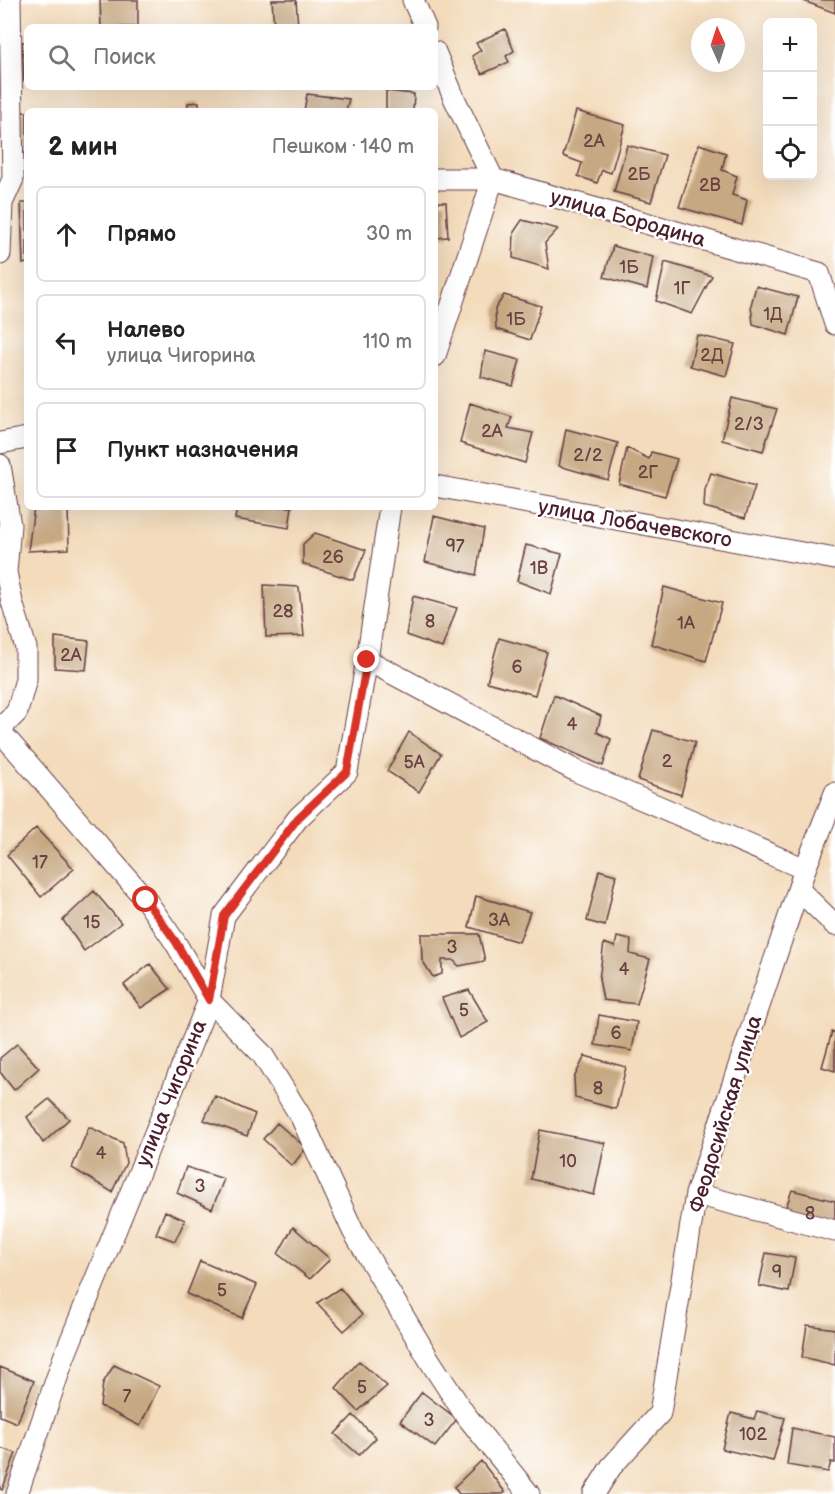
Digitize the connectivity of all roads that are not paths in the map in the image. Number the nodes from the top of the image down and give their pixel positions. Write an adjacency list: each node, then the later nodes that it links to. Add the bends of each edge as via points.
1 (10, 0): 5 (street)
2 (413, 0): 3 (street)
3 (424, 24)
4 (438, 59): 7 (street)
5 (14, 179): 8 (street, via 2,203)
6 (438, 179): 7 (street, улица Бородина)
7 (493, 179): 9 (street, улица Бородина, via 819,273); 10 (street)
8 (0, 254)
9 (835, 324)
10 (438, 347)
11 (24, 439): 12 (street)
12 (0, 443)
13 (0, 465): 18 (street, via 10,525 6,572 26,648 26,679 17,712)
14 (438, 487): 16 (street, улица Лобачевского)
15 (390, 510): 17 (street, улица Чигорина)
16 (835, 559)
17 (367, 660): 20 (street, via 576,771); 23 (street, улица Чигорина, via 347,772 298,818 224,916)
18 (0, 730): 23 (street, via 146,900)
19 (835, 793): 20 (street, Феодосийская улица)
20 (805, 869): 21 (street, Феодосийская улица)
21 (799, 890): 22 (street); 24 (street, Феодосийская улица)
22 (835, 924)
23 (209, 1000): 26 (street, улица Чигорина, via 64,1357); 27 (street, via 262,1054 301,1117 353,1231 430,1361 464,1413)
24 (696, 1194): 25 (street); 28 (street, Феодосийская улица, via 660,1413 611,1467)
25 (835, 1231)
26 (16, 1494)
27 (529, 1494)
28 (594, 1494)

